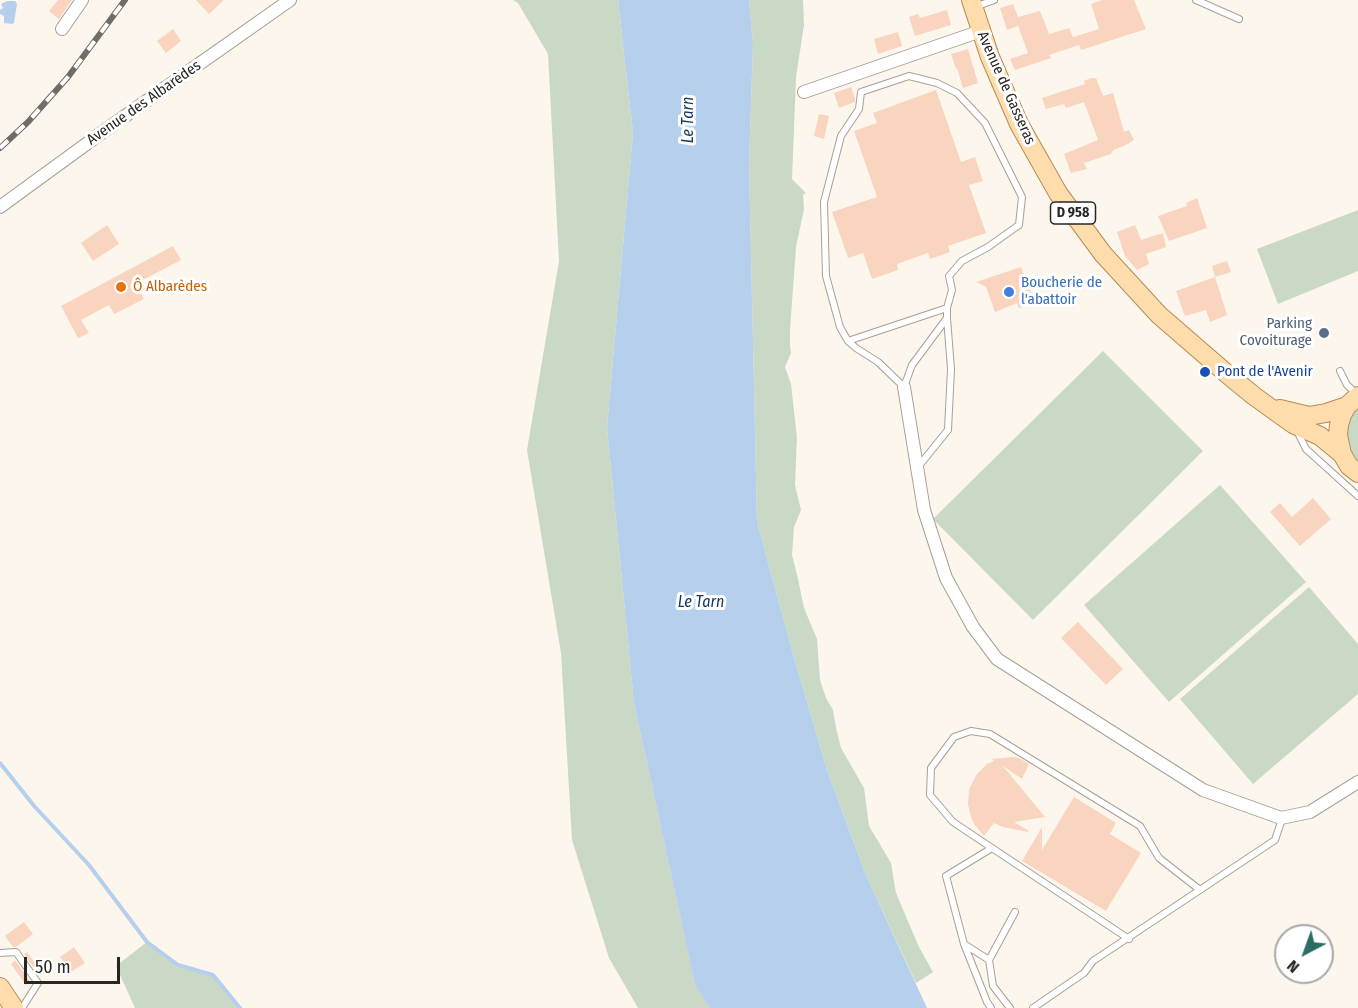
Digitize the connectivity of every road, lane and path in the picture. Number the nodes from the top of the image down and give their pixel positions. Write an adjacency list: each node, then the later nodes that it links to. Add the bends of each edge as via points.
1 (82, 0): 7 (street)
2 (290, 0): 10 (street, Avenue des Albarèdes)
3 (994, 0): 5 (lane)
4 (1196, 0): 6 (lane)
5 (972, 4): 8 (main road, Avenue de Gasseras / D 958)
6 (1239, 19)
7 (62, 30)
8 (981, 31): 9 (street); 17 (main road, Avenue de Gasseras / D 958, via 1019,124 1058,193 1103,254 1159,315)
9 (804, 92)
10 (0, 207)
11 (947, 308): 12 (lane); 13 (lane); 13 (lane, via 952,290 949,276 962,261 1019,225 1022,197 985,123 957,93 938,83 909,76 861,92 859,110 842,136 824,202 826,276 840,327)
12 (947, 318): 15 (lane, via 912,365); 20 (lane, via 951,369 948,430)
13 (848, 341): 15 (lane)
14 (1340, 370): 16 (lane)
15 (904, 387): 20 (street)
16 (1354, 399): 17 (main road, Avenue de Gasseras / D 958, via 1326,413 1309,416); 19 (main road, via 1342,415 1338,435)
17 (1269, 406): 18 (main road, Avenue de Gasseras / D 958)
18 (1293, 424): 19 (main road, Avenue de Gasseras / D 958, via 1320,436); 22 (lane, via 1306,449)
19 (1342, 454): 21 (main road, Avenue de Gasseras)
20 (918, 468): 24 (street, via 924,510 946,578 973,627 997,659 1203,790)
21 (1358, 473)
22 (1358, 496)
23 (1358, 782): 24 (street, via 1310,812)
24 (1282, 819): 26 (lane, via 1275,840)
25 (992, 848): 26 (lane, via 953,822 930,795 931,768 954,737 971,731 990,734 1140,826 1159,858); 28 (lane); 29 (lane, via 946,876)
26 (1200, 890): 28 (lane)
27 (1015, 912): 31 (lane)
28 (1129, 939): 37 (lane, via 1093,961 1084,973)
29 (964, 944): 31 (lane); 35 (lane)
30 (0, 953): 34 (lane, via 16,952 38,983)
31 (989, 960): 36 (lane, via 993,986)
32 (0, 987): 33 (main road)
33 (14, 1008)
34 (22, 1008)
35 (991, 1008)
36 (1010, 1008)
37 (1033, 1008)

